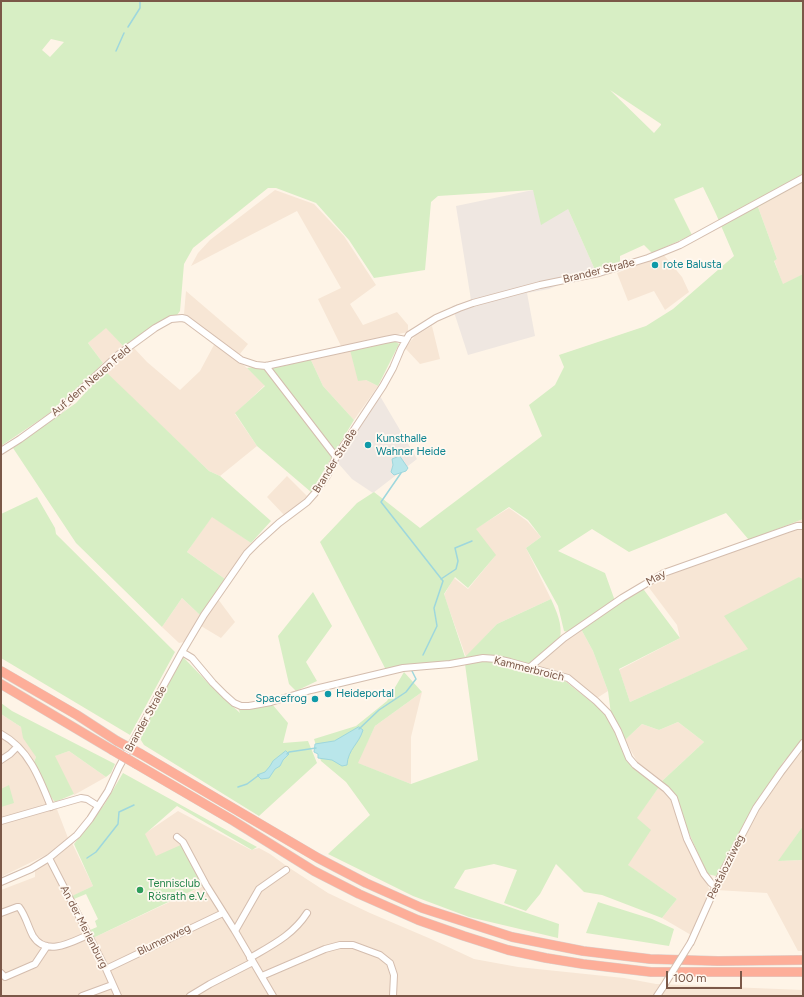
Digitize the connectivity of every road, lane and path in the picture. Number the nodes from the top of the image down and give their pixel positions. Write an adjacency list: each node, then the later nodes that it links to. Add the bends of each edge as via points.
1 (803, 178): 2 (street, Brander Straße, via 659,254 599,273 540,284 465,306 425,325)
2 (406, 340): 3 (street, Auf dem Neuen Feld, via 395,338); 5 (street, Brander Straße, via 383,386)
3 (266, 366): 4 (street, Auf dem Neuen Feld, via 241,360 182,318 171,319 118,355 56,414); 5 (street)
4 (1, 451)
5 (336, 457): 7 (street, Brander Straße, via 316,494 270,530 247,553)
6 (803, 526): 8 (street, May, via 788,528 664,573 564,638)
7 (182, 652): 8 (street, Kammerbroich, via 192,658 225,695 241,706 271,702 407,668 482,658 498,659); 15 (street, Brander Straße)
8 (529, 668): 22 (street, Kammerbroich, via 568,678 608,713 629,758 674,798 687,839 704,874)
9 (1, 671): 30 (highway, bridge, via 318,858 422,908 506,935 583,951 650,959)
10 (1, 684): 32 (highway, bridge, via 314,871 418,920 508,950 583,964 651,972)
11 (1, 734): 13 (street)
12 (803, 743): 22 (street, Pestalozziweg, via 756,808)
13 (18, 747): 14 (street); 16 (street, via 33,766)
14 (1, 760)
15 (98, 806): 16 (street, via 84,798); 19 (street, Brander Straße, via 77,835)
16 (51, 807): 17 (street)
17 (1, 821)
18 (177, 836): 23 (street, via 183,842)
19 (49, 858): 21 (street, Brander Straße); 27 (street, An der Merlenburg)
20 (286, 870): 26 (street, via 259,889)
21 (1, 882)
22 (716, 887): 41 (street, Pestalozziweg, bridge, via 691,942)
23 (223, 912): 26 (street); 31 (street, Blumenweg)
24 (1, 913): 28 (street, via 20,907 35,938)
25 (307, 913): 29 (street, via 294,930)
26 (235, 931): 29 (street)
27 (88, 935): 28 (street, via 60,947); 31 (street, An der Merlenburg)
28 (48, 946): 33 (street, via 38,962 32,966 9,976)
29 (252, 960): 34 (street); 38 (street)
30 (803, 960)
31 (106, 969): 35 (street, An der Merlenburg)
32 (803, 972)
33 (1, 974)
34 (262, 976): 39 (street); 40 (street, via 325,949 353,945 380,955 390,963 394,975)
35 (112, 985): 36 (street); 37 (street, An der Merlenburg)
36 (82, 996)
37 (118, 996)
38 (190, 996)
39 (273, 996)
40 (393, 996)
41 (657, 996)

